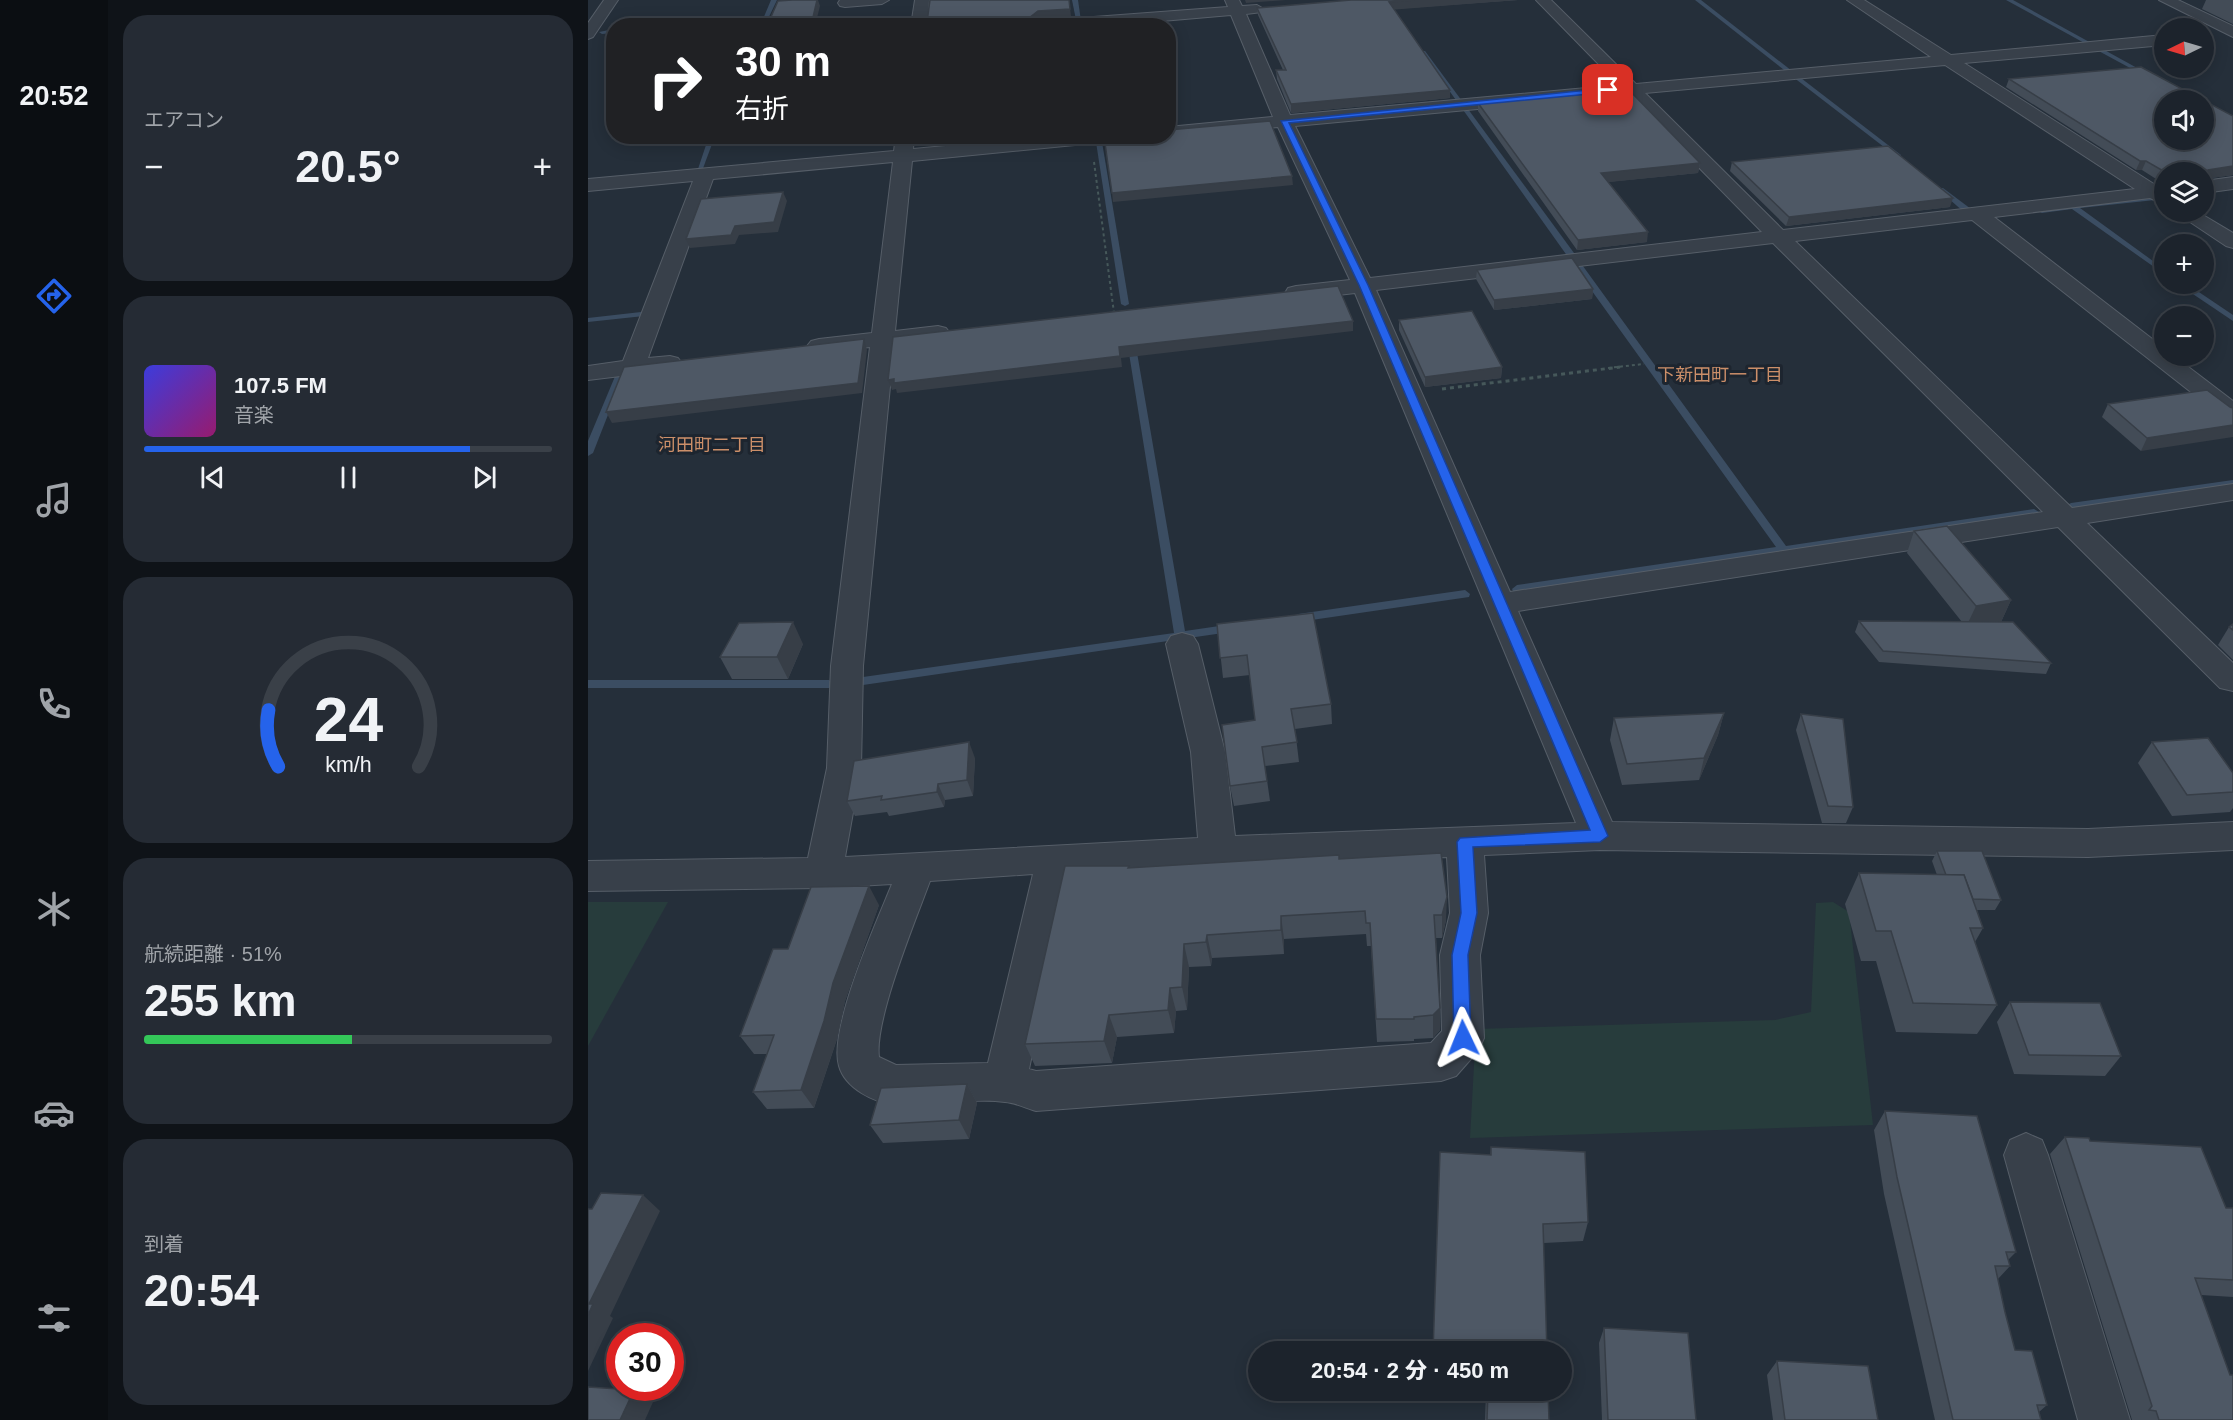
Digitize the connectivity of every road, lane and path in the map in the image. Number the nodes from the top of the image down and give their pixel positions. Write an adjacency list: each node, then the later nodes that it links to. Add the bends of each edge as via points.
1 (611, 0): 14 (street)
2 (882, 0): 8 (street)
3 (922, 0): 11 (street)
4 (1543, 0): 18 (street)
5 (1854, 0): 17 (street)
6 (2171, 2): 7 (street); 13 (street)
7 (2210, 2)
8 (845, 3)
9 (1234, 5): 10 (street); 12 (street); 19 (street)
10 (1269, 8)
11 (920, 18)
12 (1114, 18)
13 (2233, 33): 15 (street)
14 (588, 34)
15 (2214, 35)
16 (2154, 41): 17 (street)
17 (1947, 60): 18 (street); 28 (street)
18 (1631, 88): 19 (street); 32 (street)
19 (1284, 121): 20 (street); 34 (street)
20 (1176, 131)
21 (957, 144): 23 (street)
22 (1092, 144): 36 (path)
23 (903, 146): 24 (street); 38 (street)
24 (705, 174): 26 (street); 42 (street)
25 (2233, 183): 27 (street)
26 (588, 186)
27 (2214, 186)
28 (2154, 190)
29 (2154, 195): 30 (street)
30 (1976, 213): 32 (street); 45 (street)
31 (2201, 222): 33 (street)
32 (1778, 236): 34 (street); 47 (street)
33 (2233, 242)
34 (1363, 285): 35 (street); 44 (street)
35 (1280, 294)
36 (1114, 313)
37 (963, 330): 38 (street)
38 (881, 339): 39 (street); 57 (street, via 847,666 843,768)
39 (798, 348)
40 (692, 361): 42 (street)
41 (1644, 364): 44 (path)
42 (633, 367): 43 (street)
43 (588, 373)
44 (1409, 393): 48 (street)
45 (2233, 413)
46 (2233, 492): 47 (street)
47 (2064, 517): 48 (street); 50 (street)
48 (1499, 604): 51 (street)
49 (1182, 644): 54 (street, via 1208,752)
50 (2231, 680)
51 (1600, 836): 52 (street, via 2088,843); 53 (street)
52 (2233, 836)
53 (1465, 842): 54 (street); 59 (street, via 1469,913 1460,955 1463,1038 1441,1062 1036,1091)
54 (1218, 852): 55 (street)
55 (1055, 858): 56 (street); 59 (street)
56 (918, 866): 57 (street); 59 (street, via 870,996 856,1051 860,1066 881,1082 896,1085)
57 (823, 873): 58 (street)
58 (588, 876)
59 (1005, 1083)
60 (2026, 1155): 61 (street)
61 (2104, 1420)

